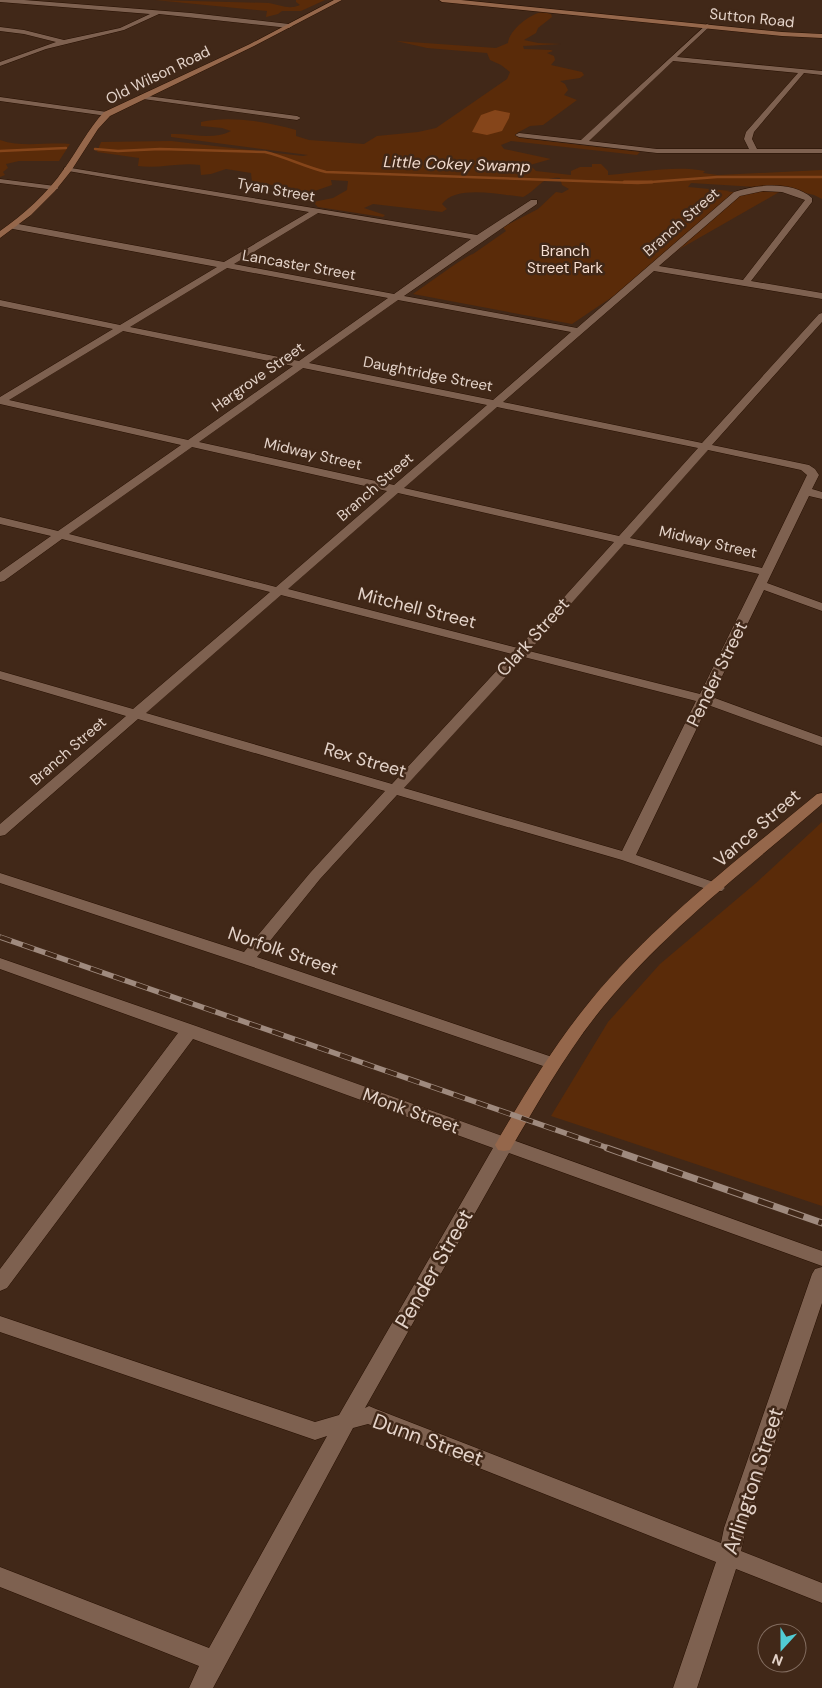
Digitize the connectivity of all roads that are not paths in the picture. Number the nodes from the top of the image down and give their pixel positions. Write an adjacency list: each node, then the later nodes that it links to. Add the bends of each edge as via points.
1 (0, 0): 4 (street)
2 (339, 0): 5 (street, Old Wilson Road)
3 (442, 0): 6 (street, Sutton Road)
4 (158, 13): 5 (street); 9 (street, via 122,29)
5 (289, 26): 14 (street, Old Wilson Road)
6 (707, 26): 8 (street, Sutton Road); 10 (street)
7 (0, 29): 9 (street)
8 (822, 36)
9 (66, 43): 11 (street, via 34,50)
10 (672, 59): 12 (street); 19 (street)
11 (0, 64)
12 (802, 72): 13 (street); 20 (street, via 750,132 748,139)
13 (822, 73)
14 (143, 97): 16 (street, Old Wilson Road); 17 (street)
15 (0, 99): 16 (street)
16 (107, 114): 22 (street, Old Wilson Road)
17 (297, 118)
18 (519, 135): 19 (street)
19 (583, 142): 20 (street, via 657,151)
20 (754, 150): 21 (street)
21 (822, 151)
22 (68, 169): 24 (street, Old Wilson Road); 26 (street, Tyan Street)
23 (0, 181): 24 (street)
24 (55, 188): 27 (street, Old Wilson Road)
25 (534, 202): 29 (street, Hargrove Street)
26 (316, 211): 29 (street, Tyan Street); 30 (street)
27 (13, 226): 28 (street, Old Wilson Road); 30 (street, Lancaster Street)
28 (0, 235)
29 (479, 238): 34 (street, Hargrove Street)
30 (227, 266): 34 (street, Lancaster Street); 37 (street)
31 (653, 268): 32 (street); 32 (street, Branch Street, via 737,194 780,189 804,196 809,200); 38 (street, Branch Street)
32 (745, 283): 33 (street)
33 (822, 296)
34 (397, 297): 38 (street, Lancaster Street); 39 (street, Hargrove Street)
35 (0, 303): 37 (street, Daughtridge Street)
36 (822, 316): 43 (street, Clark Street)
37 (123, 328): 39 (street, Daughtridge Street); 40 (street)
38 (579, 331): 41 (street, Branch Street)
39 (302, 364): 41 (street, Daughtridge Street); 42 (street, Hargrove Street)
40 (0, 401): 42 (street, Midway Street)
41 (496, 404): 43 (street, Daughtridge Street); 44 (street, Branch Street)
42 (191, 443): 44 (street, Midway Street); 48 (street, Hargrove Street)
43 (706, 446): 45 (street, Daughtridge Street, via 805,467 813,475); 49 (street, Clark Street)
44 (396, 490): 49 (street, Midway Street); 53 (street, Branch Street)
45 (806, 491): 46 (street); 50 (street, Pender Street)
46 (822, 496)
47 (0, 520): 48 (street, Mitchell Street)
48 (60, 535): 51 (street, Hargrove Street); 53 (street, Mitchell Street)
49 (621, 540): 50 (street, Midway Street); 55 (street, Clark Street)
50 (766, 572): 52 (street, Pender Street)
51 (0, 578)
52 (761, 585): 54 (street, Midway Street); 57 (street, Pender Street)
53 (278, 591): 55 (street, Mitchell Street); 58 (street, Branch Street)
54 (822, 606)
55 (520, 652): 57 (street, Mitchell Street); 60 (street, Clark Street)
56 (0, 675): 58 (street, Rex Street)
57 (704, 699): 59 (street, Mitchell Street); 63 (street, Pender Street)
58 (135, 714): 60 (street, Rex Street); 62 (street, Branch Street)
59 (822, 742)
60 (395, 788): 63 (street, Rex Street); 66 (street, Clark Street, via 287,908)
61 (822, 797): 65 (street, Vance Street)
62 (0, 832)
63 (627, 857): 65 (street, Rex Street)
64 (0, 878): 66 (street, Norfolk Street)
65 (717, 888): 69 (street, Pender Street, via 647,949 612,986)
66 (247, 959): 69 (street, Norfolk Street)
67 (0, 963): 68 (street, Monk Street)
68 (190, 1030): 70 (street, Monk Street); 73 (street)
69 (552, 1063): 70 (street, Pender Street)
70 (504, 1145): 71 (street, Monk Street); 75 (street, Pender Street)
71 (822, 1259)
72 (822, 1274): 76 (street, Arlington Street)
73 (0, 1283)
74 (0, 1324): 75 (street, Dunn Street, via 315,1431)
75 (346, 1422): 76 (street, Dunn Street, via 368,1416); 79 (street, Pender Street)
76 (728, 1557): 78 (street, Dunn Street); 81 (street, Arlington Street)
77 (0, 1578): 79 (street)
78 (822, 1593)
79 (214, 1661): 80 (street, Pender Street)
80 (201, 1688)
81 (685, 1688)

